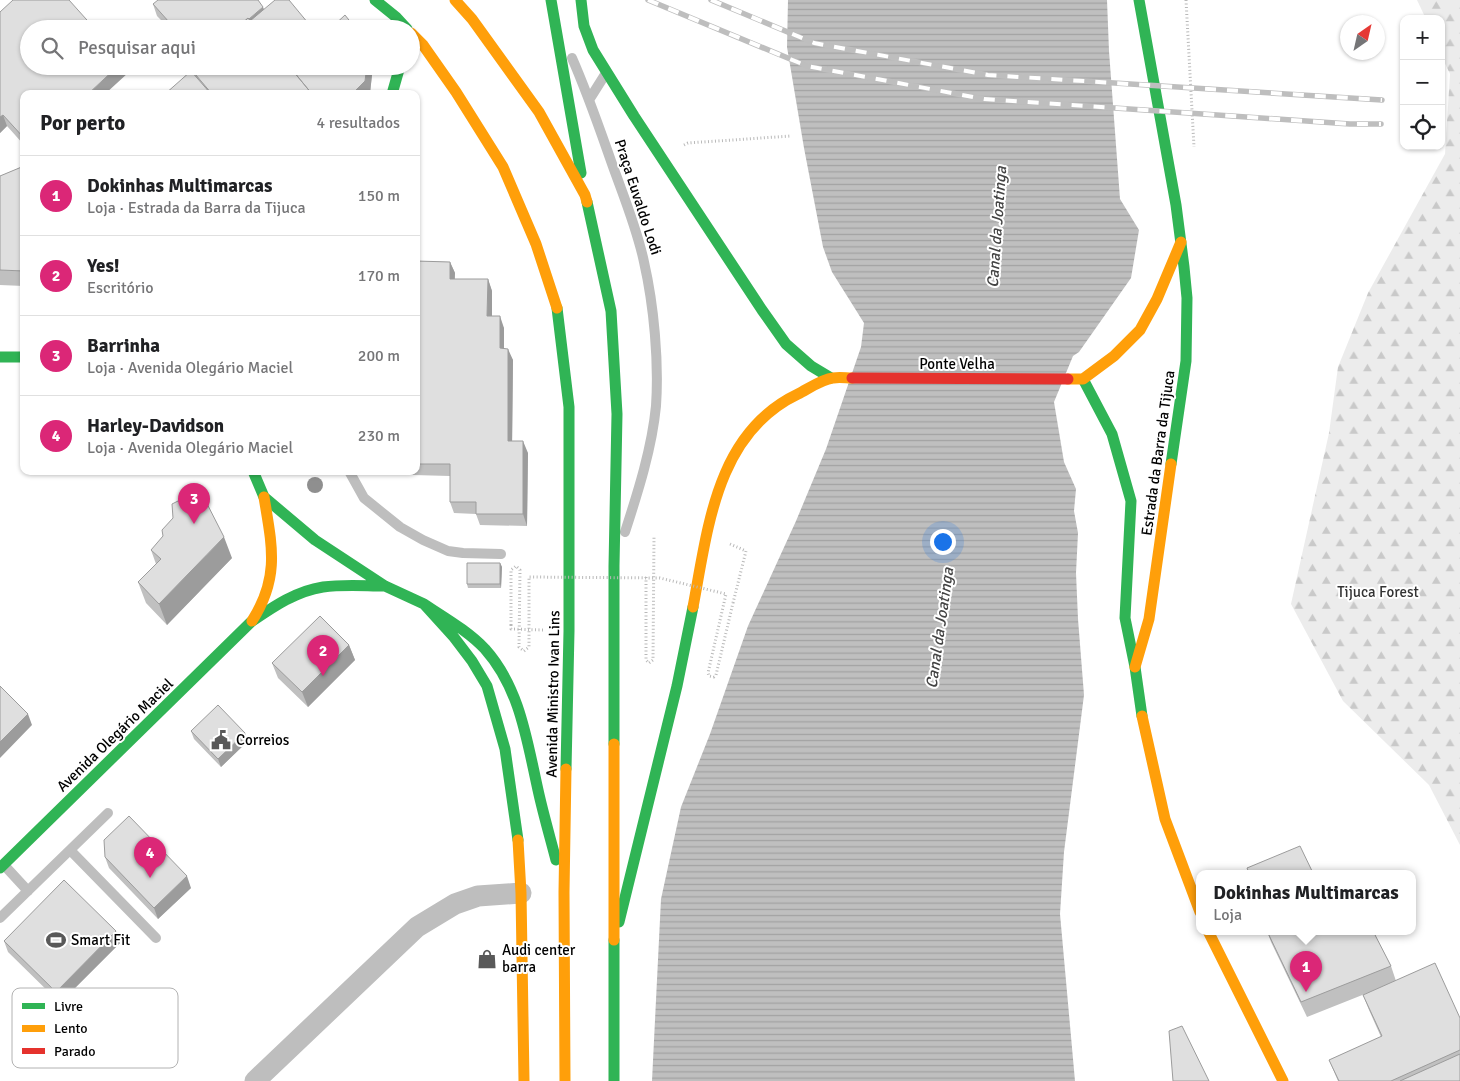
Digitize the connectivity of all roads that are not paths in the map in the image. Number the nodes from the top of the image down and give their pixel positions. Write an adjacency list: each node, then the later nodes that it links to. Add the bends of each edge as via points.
1 (375, 0): 6 (main road)
2 (455, 0): 15 (main road, via 539,112)
3 (551, 0): 9 (main road)
4 (581, 0): 11 (main road, Praça Euvaldo Lodi, via 588,36)
5 (1139, 0): 16 (main road, Estrada da Barra da Tijuca)
6 (396, 17): 7 (main road); 8 (main road)
7 (397, 20)
8 (399, 20)
9 (554, 20): 14 (lane, Praça Euvaldo Lodi); 15 (main road)
10 (420, 42): 34 (main road, Avenida Ministro Ivan Lins, via 503,167 536,244 558,308 569,407)
11 (606, 72): 14 (lane); 19 (main road, Praça Euvaldo Lodi, via 786,344)
12 (398, 75): 13 (main road)
13 (394, 90)
14 (590, 100): 25 (lane, Praça Euvaldo Lodi, via 634,225 644,263 654,327 656,407 635,500)
15 (585, 195): 25 (main road, via 610,311 618,414)
16 (1181, 242): 20 (main road, via 1140,330 1114,356); 29 (main road, Estrada da Barra da Tijuca, via 1186,280 1186,361 1149,619)
17 (20, 356): 18 (main road)
18 (0, 357)
19 (831, 378): 20 (main road, Ponte Velha); 40 (main road, via 793,396 754,426 729,462 717,493 677,686)
20 (1078, 379): 29 (main road, Estrada da Barra da Tijuca, via 1112,434 1131,501 1125,618)
21 (255, 475): 23 (main road)
22 (351, 475): 24 (lane, via 364,498 400,527 423,540 455,552)
23 (264, 497): 26 (main road, via 315,540); 28 (main road, Avenida Olegário Maciel, via 271,570 263,603)
24 (501, 554)
25 (614, 566): 40 (main road)
26 (385, 586): 27 (main road); 28 (main road, Avenida Olegário Maciel, via 329,587 306,591)
27 (424, 604): 34 (main road, via 472,637 492,657 517,702); 35 (main road, via 453,636 487,686 505,749 518,834)
28 (251, 622): 32 (main road, Avenida Olegário Maciel)
29 (1135, 667): 36 (main road, Estrada da Barra da Tijuca, via 1143,724 1165,819)
30 (108, 813): 31 (lane)
31 (70, 850): 33 (lane); 39 (lane)
32 (2, 867): 33 (lane)
33 (28, 891): 37 (lane)
34 (564, 892): 43 (main road, Avenida Ministro Ivan Lins)
35 (521, 893): 41 (street, via 478,896 455,904 417,927); 42 (main road)
36 (1196, 901)
37 (0, 918)
38 (1210, 935): 45 (main road)
39 (156, 938)
40 (613, 949): 44 (main road)
41 (255, 1081)
42 (524, 1081)
43 (565, 1081)
44 (614, 1081)
45 (1283, 1081)

